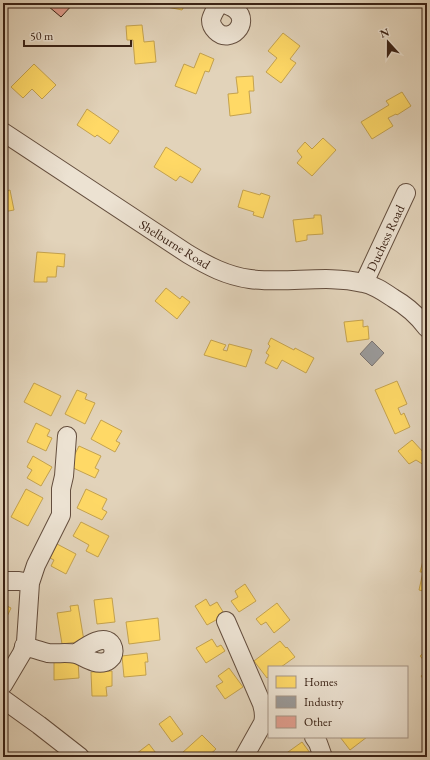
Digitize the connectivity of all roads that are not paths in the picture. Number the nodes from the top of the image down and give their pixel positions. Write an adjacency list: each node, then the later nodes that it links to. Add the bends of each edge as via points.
1 (3, 132): 3 (street, Shelburne Road, via 208,266 250,279 329,279)
2 (406, 193): 3 (street, Duchess Road)
3 (364, 283): 4 (street, Shelburne Road, via 382,290 414,312)
4 (427, 328)
5 (67, 436): 7 (street, via 64,476 60,489 61,515 36,565)
6 (3, 581): 7 (street)
7 (30, 583): 9 (street)
8 (226, 621): 13 (street)
9 (24, 646): 10 (street, via 48,653); 11 (street)
10 (75, 654)
11 (3, 685)
12 (3, 699): 15 (street)
13 (267, 718): 16 (street)
14 (315, 738): 17 (street)
15 (80, 757)
16 (244, 757)
17 (323, 757)

